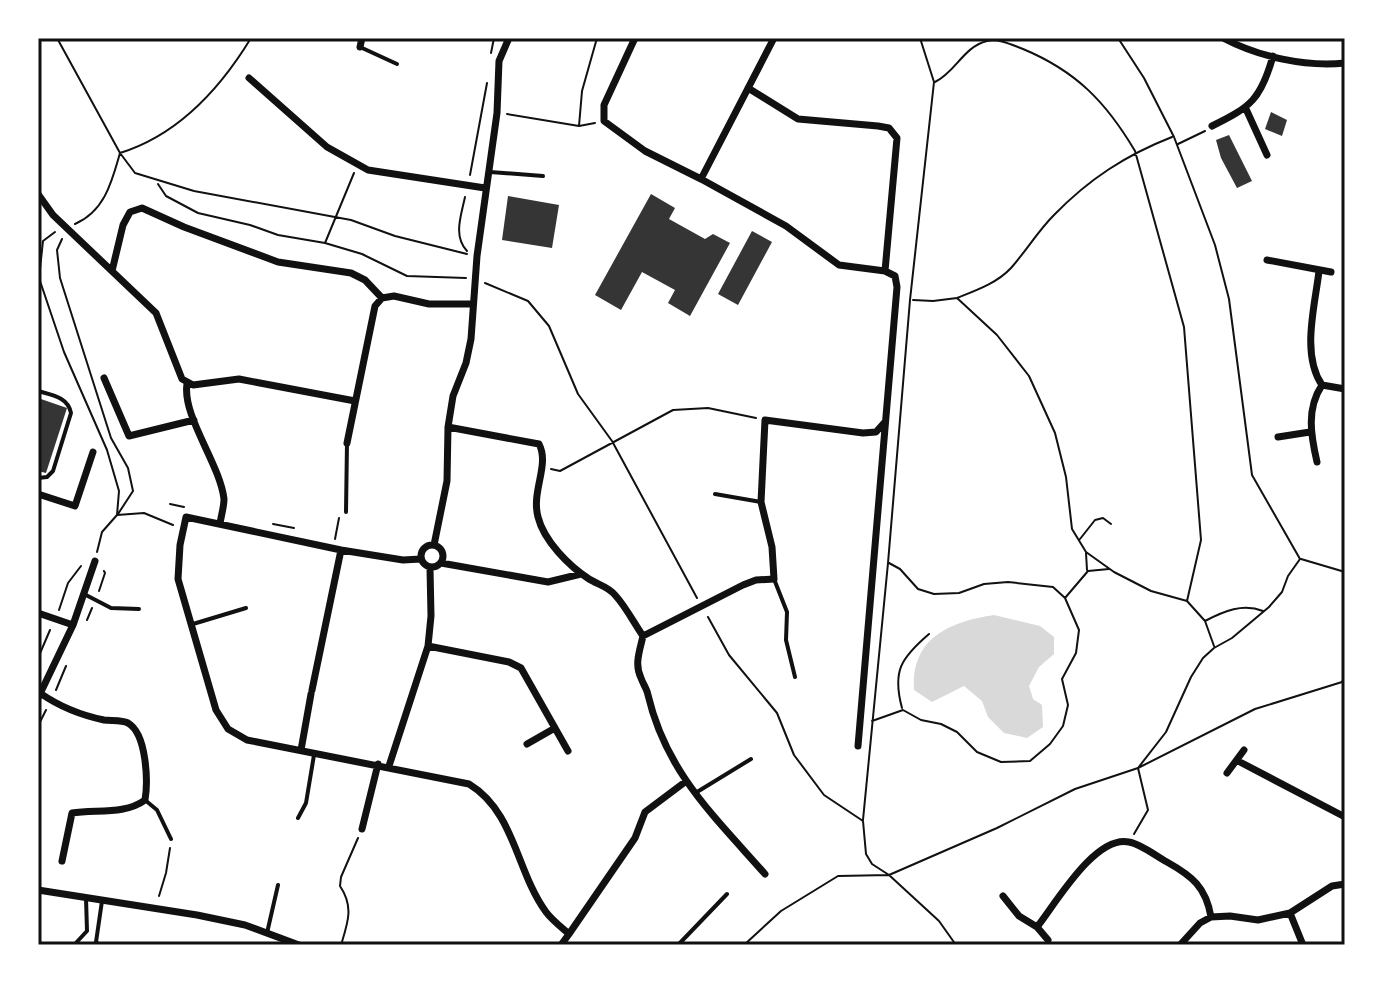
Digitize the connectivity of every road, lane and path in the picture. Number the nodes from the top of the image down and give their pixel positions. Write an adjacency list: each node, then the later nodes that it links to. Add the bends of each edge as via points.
1 (57, 38): 30 (path)
2 (251, 38): 30 (path, via 232,70 165,135)
3 (362, 38): 13 (street)
4 (494, 38): 15 (path)
5 (509, 38): 23 (street, via 499,61)
6 (597, 38): 25 (path, via 582,91)
7 (635, 38): 24 (street, via 604,105)
8 (774, 38): 21 (street)
9 (920, 38): 20 (path)
10 (1118, 38): 27 (path)
11 (1223, 38): 14 (street)
12 (1002, 40): 20 (path, via 976,45 949,75); 29 (path, via 1072,75 1120,125)
13 (360, 47): 17 (lane)
14 (1273, 56): 16 (street); 22 (street, via 1267,79)
15 (489, 63)
16 (1345, 63)
17 (397, 64)
18 (488, 77): 37 (path)
19 (249, 78): 32 (street, via 327,147)
20 (934, 82): 55 (path)
21 (748, 88): 35 (street); 49 (street, via 798,119 889,128 897,138)
22 (1246, 109): 26 (street); 31 (street)
23 (497, 113): 25 (path); 33 (street)
24 (604, 121): 25 (path); 35 (street, via 645,151)
25 (579, 126)
26 (1212, 126): 28 (path)
27 (1174, 137): 28 (path); 29 (path)
28 (1177, 144): 87 (path, via 1229,299 1252,475)
29 (1135, 151): 54 (path, via 1054,215 1010,269); 99 (path, via 1184,327 1201,540)
30 (120, 153): 36 (path, via 135,173); 41 (path, via 103,202)
31 (1267, 155)
32 (358, 164): 37 (street); 40 (path)
33 (488, 172): 34 (lane); 38 (street)
34 (543, 176)
35 (701, 179): 49 (street, via 786,226 839,265)
36 (156, 182): 40 (path); 42 (path, via 166,196 198,213)
37 (468, 186): 38 (street); 43 (path, via 458,237)
38 (485, 188): 44 (street)
39 (38, 194): 41 (street)
40 (336, 217): 42 (path); 43 (path)
41 (67, 227): 47 (street); 78 (path, via 57,250 60,278 106,425 128,468 133,491); 78 (path, via 43,241 39,278 114,472)
42 (325, 243): 52 (path, via 407,276)
43 (467, 254): 44 (path); 46 (path)
44 (477, 256): 52 (street)
45 (1267, 260): 50 (street)
46 (467, 263)
47 (112, 271): 53 (street, via 123,225 130,212 142,208 278,262 351,273); 58 (street, via 156,313)
48 (467, 271): 52 (path)
49 (885, 271): 65 (street, via 895,276 897,287)
50 (1319, 271): 51 (street); 59 (street, via 1311,352 1313,372)
51 (1331, 272)
52 (476, 279): 56 (street); 69 (path, via 528,301 549,326 578,394)
53 (382, 298): 56 (street); 62 (street, via 375,306)
54 (957, 298): 55 (path); 82 (path, via 997,335 1029,376 1055,433 1072,529)
55 (910, 300): 90 (path)
56 (473, 304): 66 (street, via 468,351)
57 (104, 378): 63 (street, via 129,436)
58 (187, 384): 62 (street, via 239,379); 63 (street)
59 (1322, 385): 60 (street); 67 (street, via 1315,396)
60 (1345, 389)
61 (38, 391): 73 (lane, via 64,400 71,413 53,471)
62 (355, 401): 70 (street)
63 (194, 420): 79 (street, via 222,493)
64 (765, 420): 65 (street, via 863,433 876,432); 69 (path, via 708,408 673,410); 76 (street)
65 (884, 423): 121 (street)
66 (448, 427): 83 (street, via 447,481); 95 (street, via 539,444 543,462 535,497 538,518)
67 (1310, 432): 68 (street); 72 (street)
68 (1278, 437)
69 (612, 441): 100 (path)
70 (347, 443): 77 (lane)
71 (93, 452): 74 (street, via 75,506)
72 (1317, 462)
73 (38, 478)
74 (38, 494)
75 (715, 494): 76 (lane)
76 (761, 502): 96 (street)
77 (346, 512): 84 (path, via 339,517)
78 (117, 515): 81 (path, via 144,513); 88 (path, via 102,532)
79 (220, 524): 81 (street, via 186,517); 84 (street)
80 (1111, 524): 82 (path, via 1095,520)
81 (183, 529): 108 (street, via 178,579)
82 (1079, 540): 85 (path)
83 (434, 545): 86 (street, via 423,549); 89 (street, via 442,551)
84 (338, 549): 86 (street); 122 (street)
85 (1086, 552): 92 (path); 93 (path)
86 (421, 559): 91 (street)
87 (1300, 559): 94 (path); 103 (path)
88 (95, 561): 97 (street); 105 (path, via 79,567 68,583)
89 (441, 563): 91 (street); 95 (street, via 548,582)
90 (888, 563): 98 (path, via 918,589 934,594 1008,582 1053,587); 118 (path)
91 (430, 568): 111 (street)
92 (1110, 569): 93 (path); 99 (path, via 1151,591)
93 (1088, 571): 98 (path)
94 (1345, 572)
95 (581, 574): 110 (street, via 614,592)
96 (774, 579): 100 (street, via 756,580); 115 (lane, via 787,612 786,640)
97 (84, 594): 102 (lane, via 111,608); 107 (street)
98 (1065, 598): 117 (path, via 1079,630 1076,653 1062,679 1068,705 1063,726 1030,761 1001,762 977,752 957,732)
99 (1187, 601): 106 (path)
100 (702, 606): 110 (street); 137 (path, via 729,655 777,713 794,755 824,795)
101 (246, 608): 108 (lane)
102 (139, 609)
103 (1264, 611): 106 (path, via 1243,607); 112 (path)
104 (38, 613): 105 (street)
105 (56, 618): 107 (street); 113 (path)
106 (1205, 621): 112 (path)
107 (73, 625): 116 (street)
108 (191, 625): 122 (street, via 216,710 228,729 247,740)
109 (929, 634): 117 (path, via 901,665 896,685)
110 (643, 636): 132 (street, via 639,675 652,717)
111 (428, 646): 119 (street, via 521,668); 129 (street)
112 (1214, 648): 130 (path, via 1191,677 1166,732)
113 (38, 658)
114 (1345, 676): 130 (path, via 1342,682 1255,709)
115 (795, 677)
116 (39, 696): 134 (street, via 104,720 127,722 136,730 145,758)
117 (903, 710): 118 (path)
118 (872, 721): 137 (path)
119 (555, 728): 120 (street); 124 (street)
120 (527, 744)
121 (858, 746)
122 (301, 750): 125 (street)
123 (1244, 750): 127 (street)
124 (568, 751)
125 (314, 752): 128 (street); 136 (lane, via 306,803)
126 (751, 759): 133 (lane)
127 (1238, 761): 131 (street); 135 (street)
128 (378, 764): 129 (street); 138 (street)
129 (389, 766): 156 (street, via 479,790 509,830 546,912)
130 (1138, 768): 140 (path, via 1148,810); 143 (path, via 1075,789)
131 (1227, 773)
132 (685, 782): 133 (street); 156 (street, via 645,812 635,838)
133 (694, 793): 142 (street)
134 (145, 800): 139 (lane, via 157,810); 141 (street, via 136,807 72,813)
135 (1345, 816)
136 (298, 818)
137 (863, 821): 143 (path, via 866,854)
138 (362, 829): 161 (path, via 341,877 350,912)
139 (171, 839): 151 (path)
140 (1129, 842): 153 (street, via 1201,885); 154 (street, via 1112,842 1097,850)
141 (62, 861)
142 (765, 874)
143 (889, 875): 164 (path, via 838,876 781,911); 165 (path, via 939,921)
144 (1345, 884): 152 (street, via 1332,886)
145 (278, 885): 155 (lane)
146 (38, 890): 149 (street)
147 (727, 894): 163 (lane)
148 (1003, 896): 154 (street)
149 (86, 898): 150 (street); 158 (lane, via 87,931)
150 (102, 901): 151 (street); 159 (lane, via 95,934)
151 (159, 909): 155 (street)
152 (1290, 913): 153 (street, via 1258,920); 167 (street)
153 (1211, 917): 166 (street)
154 (1037, 927): 157 (street)
155 (267, 933): 160 (street)
156 (569, 934): 162 (street)
157 (1047, 943)
158 (74, 945)
159 (100, 945)
160 (299, 945)
161 (341, 945)
162 (561, 945)
163 (678, 945)
164 (744, 945)
165 (956, 945)
166 (1180, 945)
167 (1303, 945)

